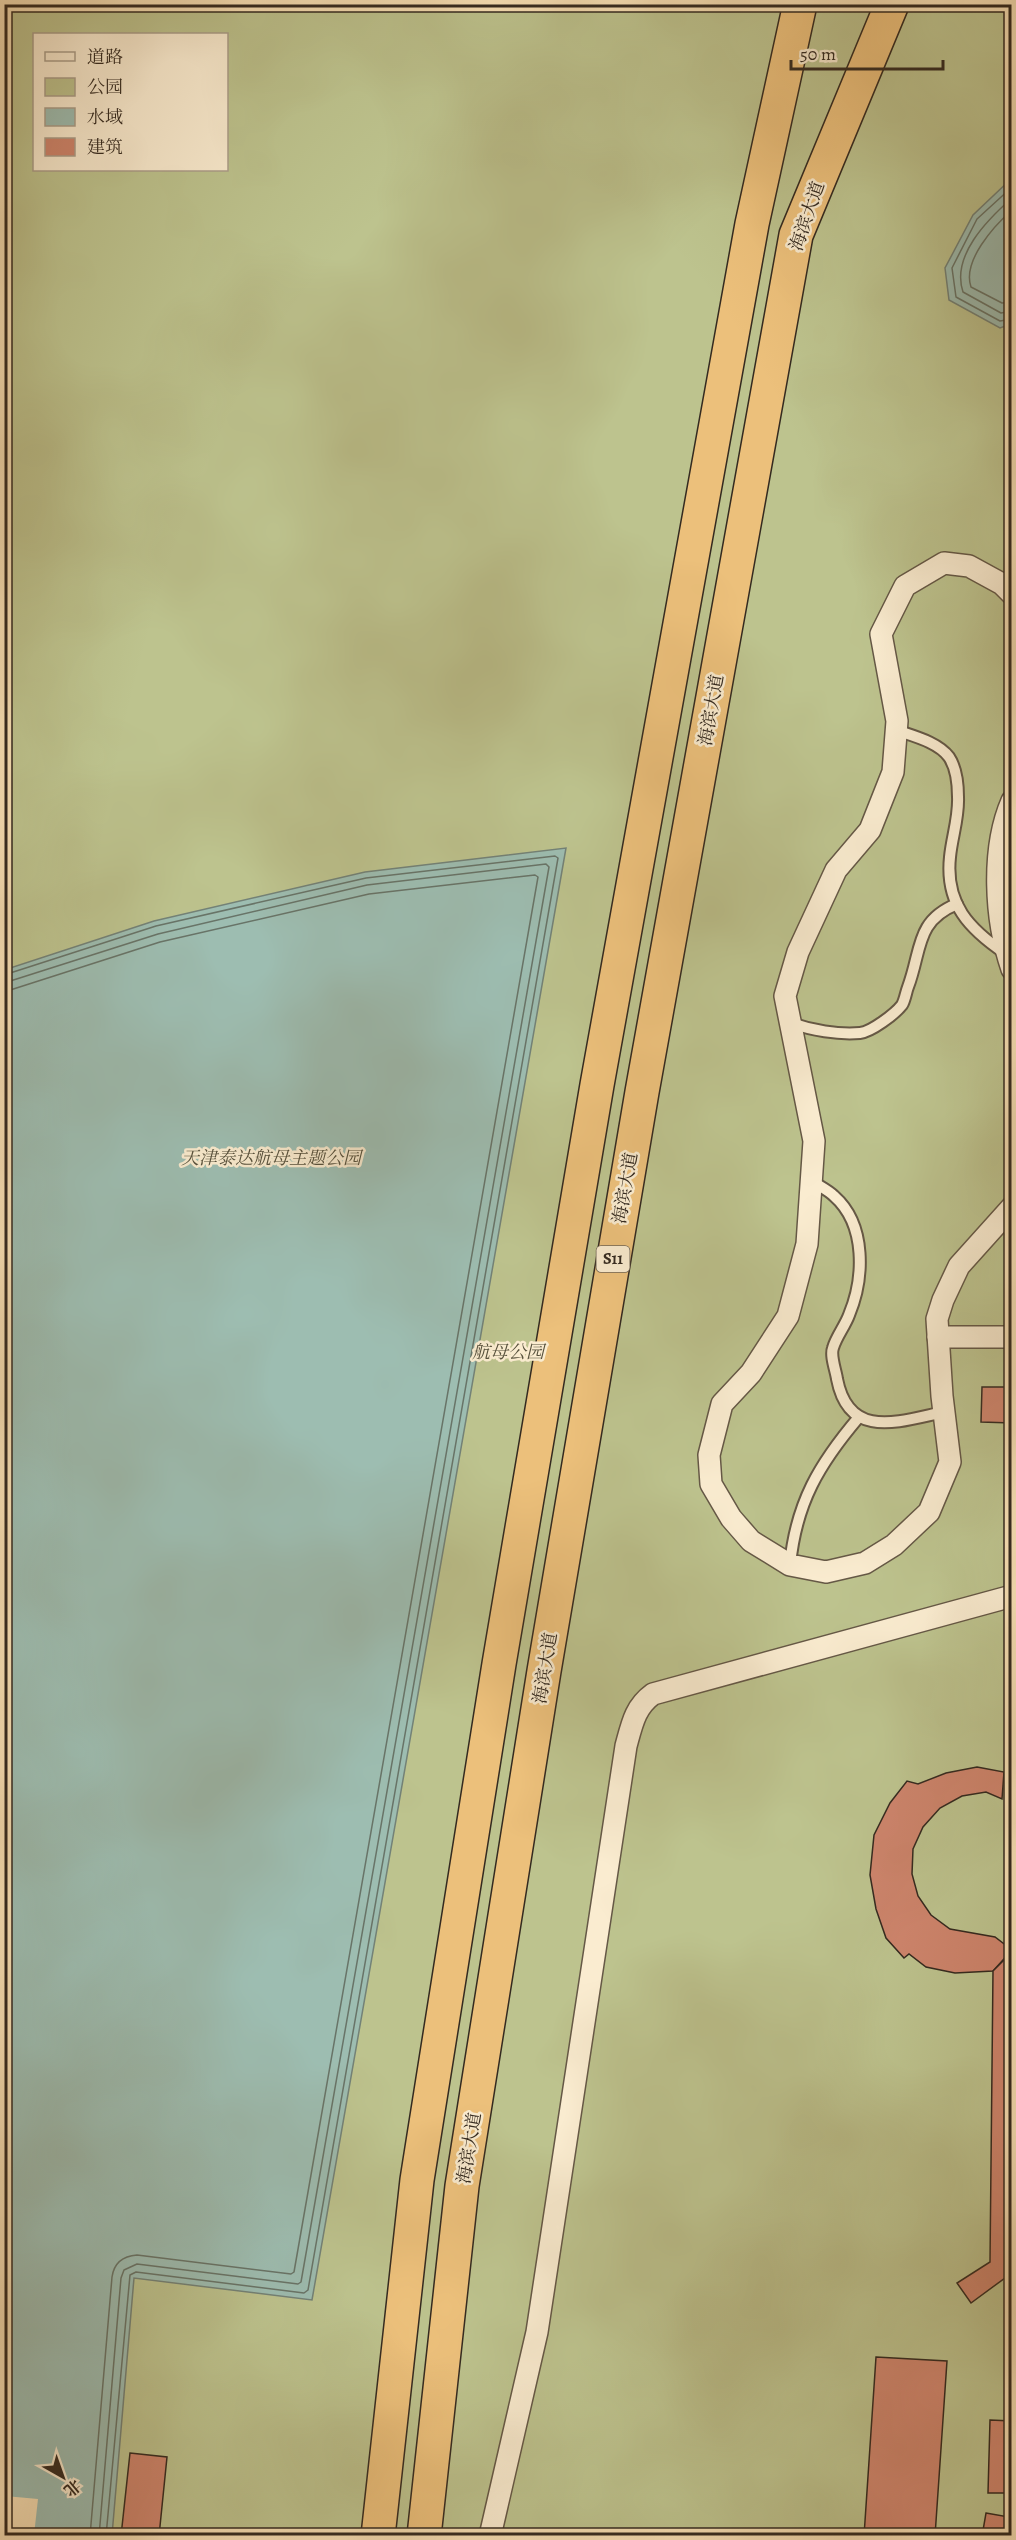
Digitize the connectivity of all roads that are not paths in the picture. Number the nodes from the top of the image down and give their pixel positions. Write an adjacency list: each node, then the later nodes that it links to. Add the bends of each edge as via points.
1 (800, 4): 17 (highway, S11, via 752,224 595,1096 499,1664 417,2180)
2 (892, 4): 18 (highway, 海滨大道 / S11, via 796,234 642,1092 544,1671 462,2186)
3 (1011, 594): 4 (street, via 1002,584 969,566 945,563 905,586 881,634)
4 (896, 730): 6 (lane, via 936,745 949,757 958,781 959,816 948,879); 8 (street, via 893,772 870,830 836,870 798,952 785,996)
5 (1011, 801): 7 (street, via 1005,816 997,885)
6 (957, 904): 7 (lane, via 982,938); 8 (lane, via 938,911 926,928 902,1004 884,1019 862,1033 822,1031)
7 (1009, 961)
8 (790, 1023): 9 (street, via 814,1141)
9 (812, 1181): 14 (lane, via 835,1196 857,1231 859,1288 832,1350 840,1393 852,1413); 15 (street, via 807,1244 788,1316 751,1373 723,1404 709,1455 711,1484 730,1518 751,1541)
10 (1011, 1207): 11 (street, via 959,1266 942,1300)
11 (938, 1337): 12 (street); 13 (street)
12 (1011, 1337)
13 (944, 1412): 14 (lane, via 890,1423 868,1422); 15 (street, via 950,1462 929,1512 894,1545 865,1563 826,1572)
14 (859, 1417): 15 (lane, via 809,1486 792,1543)
15 (790, 1565)
16 (1011, 1596): 19 (street, via 653,1694 634,1715 626,1746 537,2332)
17 (378, 2535)
18 (424, 2535)
19 (490, 2535)

